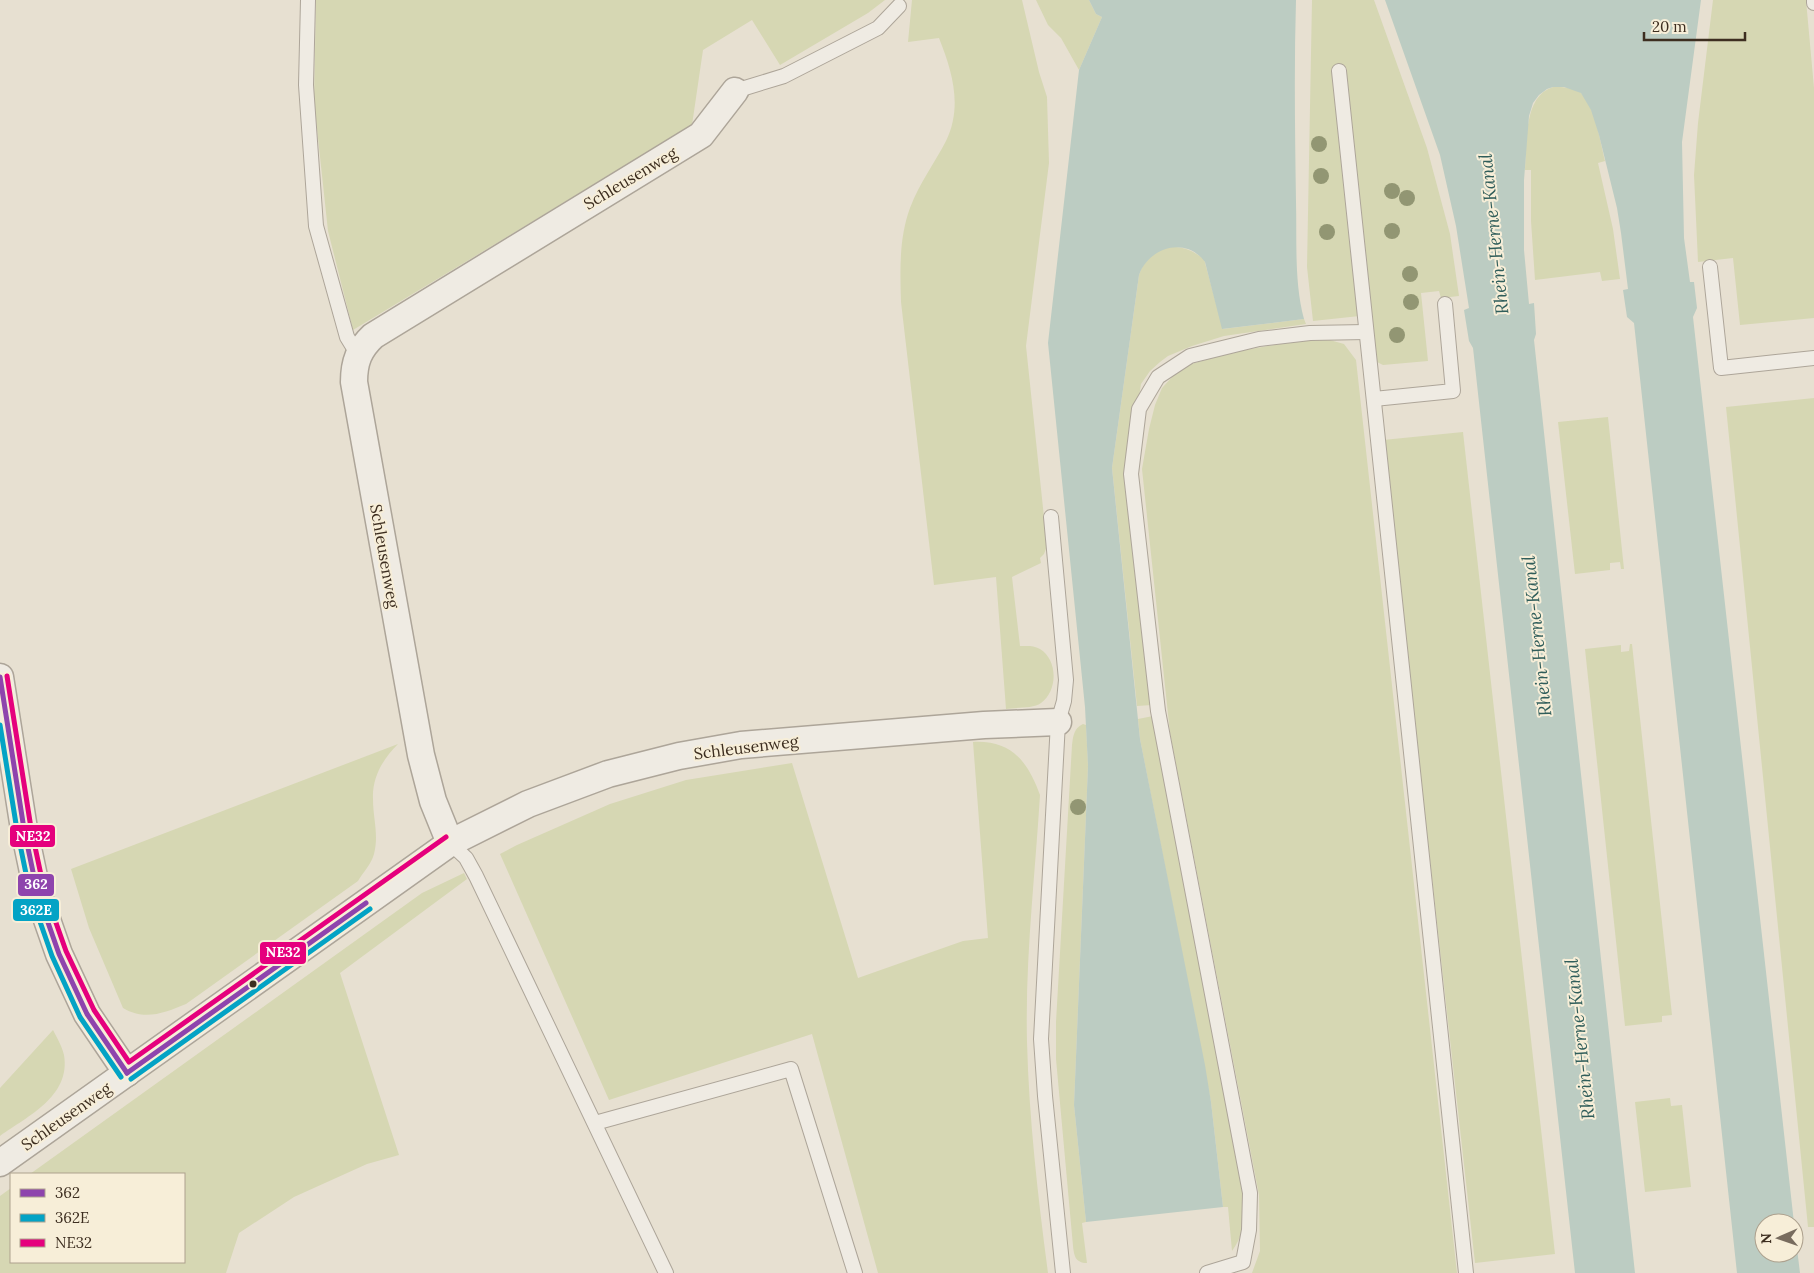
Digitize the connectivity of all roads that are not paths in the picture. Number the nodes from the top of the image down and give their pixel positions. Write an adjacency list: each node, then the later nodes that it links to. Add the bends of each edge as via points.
1 (308, 0): 8 (lane, via 306,85 316,226 346,337)
2 (899, 6): 4 (lane, Schleusenweg, via 878,28 784,76)
3 (1338, 71): 7 (lane)
4 (735, 90): 8 (street, Schleusenweg, via 701,135 373,336)
5 (1710, 267): 9 (lane, via 1721,368)
6 (1445, 304): 10 (lane, via 1453,391)
7 (1366, 332): 10 (lane); 21 (lane, via 1310,333 1259,339 1190,356 1158,377 1139,409 1130,474 1158,711 1250,1193 1249,1230 1243,1262)
8 (358, 355): 14 (street, Schleusenweg, via 354,382 421,755 433,801)
9 (1814, 358)
10 (1374, 399): 22 (lane)
11 (1051, 517): 13 (lane, via 1066,680)
12 (0, 677): 15 (street, via 37,891 59,954 87,1014)
13 (1058, 722): 14 (street, Schleusenweg, via 751,744 679,756 608,774 528,804); 20 (lane, via 1041,1039)
14 (450, 842): 15 (street, Schleusenweg); 16 (lane, via 466,858 476,876)
15 (126, 1073): 17 (street, Schleusenweg)
16 (595, 1123): 18 (lane); 19 (lane, via 791,1069)
17 (0, 1163)
18 (666, 1273)
19 (854, 1273)
20 (1063, 1273)
21 (1207, 1273)
22 (1466, 1273)

